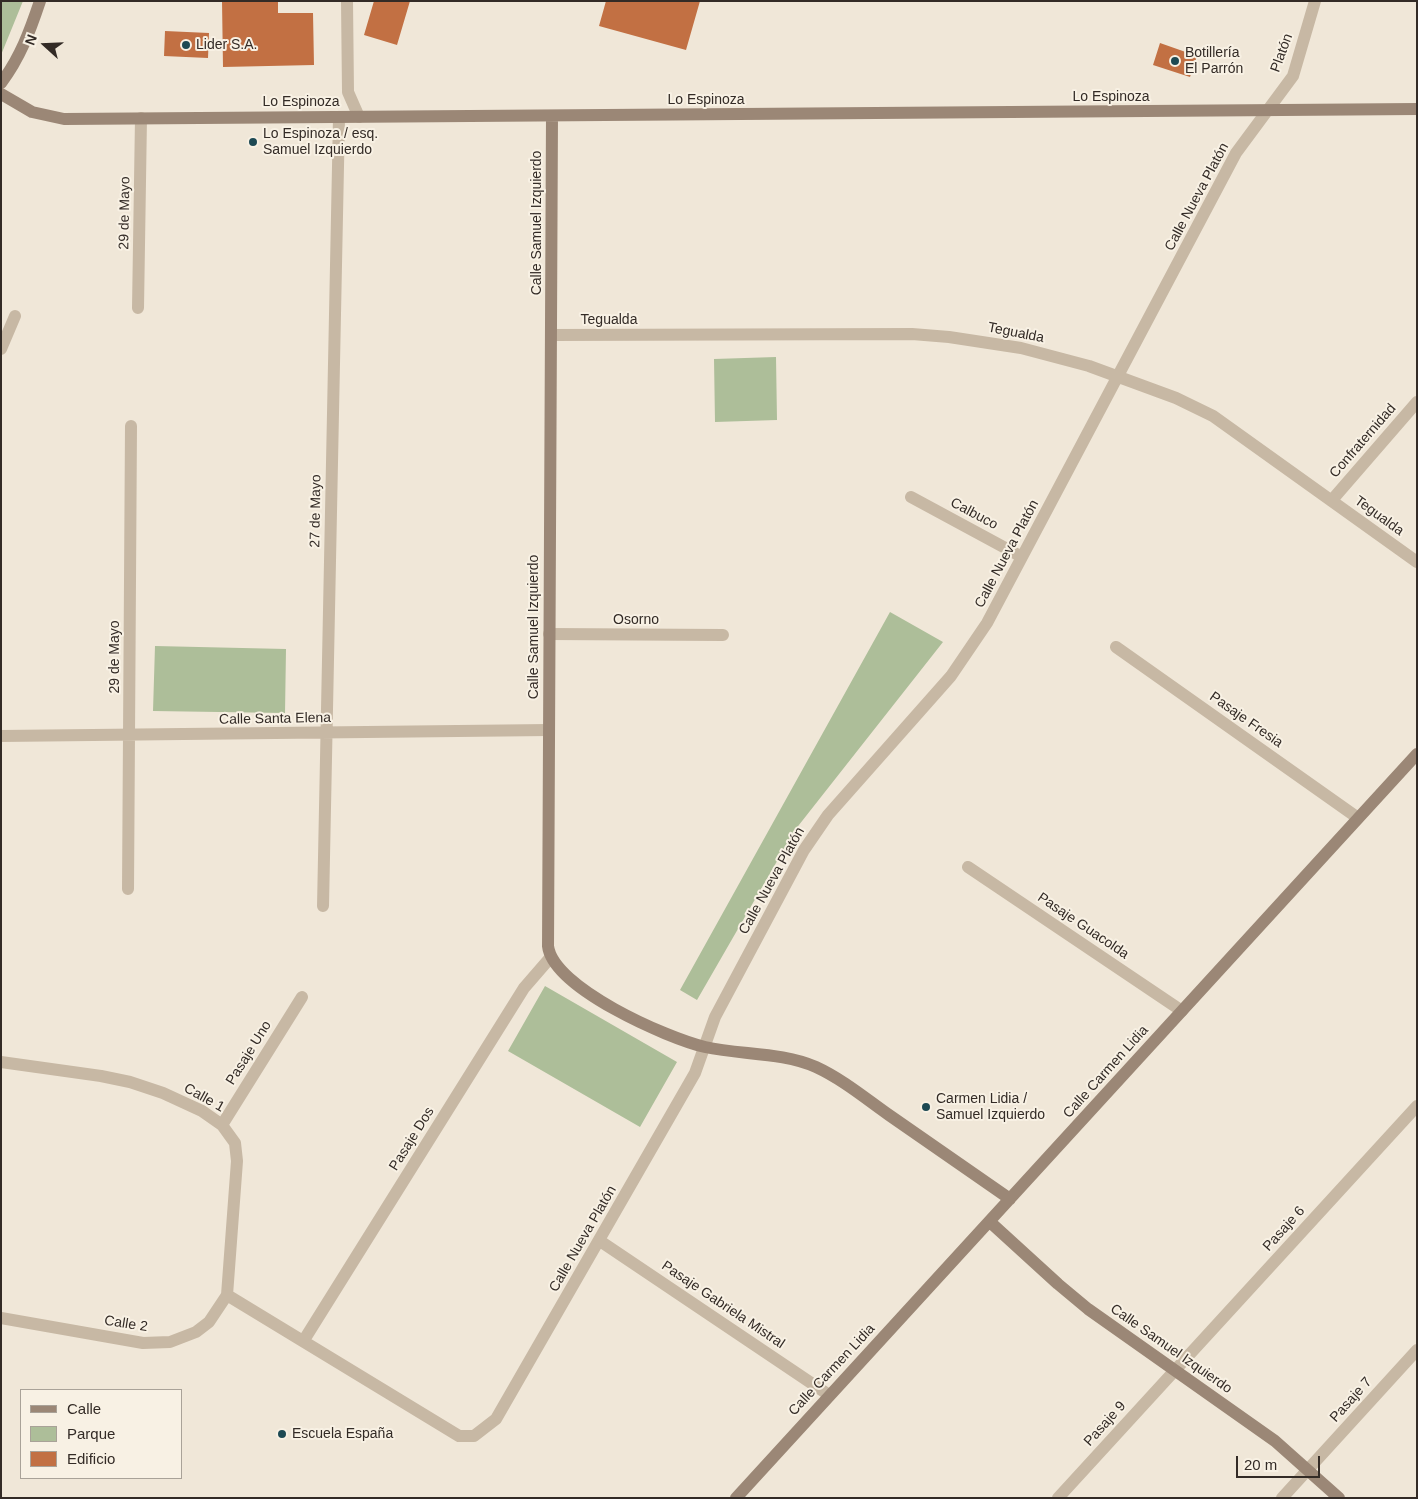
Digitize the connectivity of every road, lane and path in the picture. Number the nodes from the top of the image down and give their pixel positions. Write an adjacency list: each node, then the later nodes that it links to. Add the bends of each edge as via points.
1 (40, 1): 4 (street, via 26,40)
2 (347, 1): 10 (street, via 348,92)
3 (1315, 1): 7 (street, Platón, via 1293,76)
4 (1, 83)
5 (1, 94): 11 (street, Lo Espinoza, via 19,106 47,117)
6 (1417, 109): 7 (street, Lo Espinoza)
7 (1268, 111): 8 (street, Lo Espinoza); 16 (street, Calle Nueva Platón, via 1236,153)
8 (552, 116): 10 (street, Lo Espinoza); 14 (street, Calle Samuel Izquierdo)
9 (339, 117): 10 (street, Lo Espinoza); 11 (street, Lo Espinoza); 27 (street, 27 de Mayo)
10 (359, 117)
11 (141, 118): 12 (street, 29 de Mayo)
12 (138, 308)
13 (15, 316): 15 (street)
14 (551, 334): 16 (street, Tegualda, via 912,334 986,342 1056,356); 23 (street, Calle Samuel Izquierdo)
15 (1, 349)
16 (1118, 377): 20 (street, Tegualda, via 1176,398 1213,416); 21 (street, Calle Nueva Platón)
17 (1417, 402): 20 (street, Confraternidad)
18 (131, 426): 28 (street, 29 de Mayo)
19 (912, 497): 21 (street, Calbuco)
20 (1332, 500): 22 (street, Tegualda)
21 (1022, 557): 38 (street, Calle Nueva Platón, via 965,658 828,815 804,850 715,1017)
22 (1417, 562)
23 (549, 634): 24 (street, Osorno); 26 (street, Calle Samuel Izquierdo)
24 (723, 636)
25 (1116, 647): 31 (street, Pasaje Fresia)
26 (549, 730): 27 (street, Calle Santa Elena); 35 (street, Calle Samuel Izquierdo)
27 (327, 733): 28 (street, Calle Santa Elena); 34 (street, 27 de Mayo)
28 (129, 735): 29 (street, Calle Santa Elena); 33 (street, 29 de Mayo)
29 (1, 736)
30 (1417, 754): 31 (street, Calle Carmen Lidia)
31 (1358, 818): 37 (street, Calle Carmen Lidia)
32 (968, 867): 37 (street, Pasaje Guacolda)
33 (128, 889)
34 (323, 906)
35 (550, 958): 38 (street, via 582,990 600,1001 678,1040); 47 (street, Pasaje Dos, via 524,988)
36 (302, 997): 41 (street, Pasaje Uno)
37 (1182, 1010): 42 (street, Calle Carmen Lidia)
38 (704, 1047): 42 (street, via 788,1058 828,1073); 44 (street, Calle Nueva Platón, via 694,1073)
39 (1, 1062): 41 (street, Calle 1, via 130,1082 179,1100)
40 (1417, 1106): 49 (street, Pasaje 6)
41 (222, 1125): 45 (street, Calle 1, via 233,1138 237,1152)
42 (1010, 1199): 43 (street, Calle Carmen Lidia)
43 (990, 1222): 49 (street, Calle Samuel Izquierdo, via 1058,1284); 50 (street, Calle Carmen Lidia)
44 (600, 1241): 47 (street, Calle Nueva Platón, via 496,1419 474,1436 450,1432); 50 (street, Pasaje Gabriela Mistral)
45 (226, 1295): 46 (street, Calle 2, via 209,1322 170,1342 143,1343); 47 (street, Calle Nueva Platón)
46 (1, 1318)
47 (304, 1340)
48 (1417, 1350): 51 (street, Pasaje 7)
49 (1174, 1371): 51 (street, Calle Samuel Izquierdo, via 1250,1422); 53 (street, Pasaje 9)
50 (829, 1395): 52 (street, Calle Carmen Lidia)
51 (1308, 1469): 54 (street, Pasaje 7); 55 (street, Calle Samuel Izquierdo)
52 (736, 1498)
53 (1058, 1498)
54 (1282, 1498)
55 (1339, 1498)

